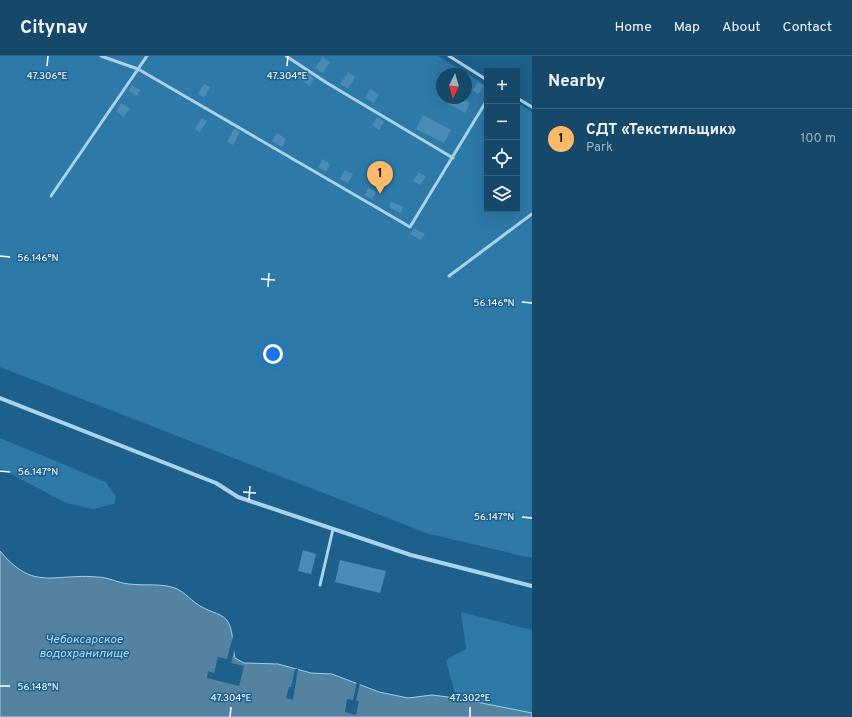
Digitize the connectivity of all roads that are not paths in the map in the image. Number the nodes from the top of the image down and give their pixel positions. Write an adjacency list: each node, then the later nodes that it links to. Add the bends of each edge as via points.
1 (101, 56): 5 (lane)
2 (147, 56): 5 (lane)
3 (286, 56): 10 (lane)
4 (449, 56): 6 (lane)
5 (138, 69): 10 (lane, via 410,227); 11 (lane)
6 (484, 78)
7 (520, 100): 9 (lane)
8 (485, 104): 10 (lane)
9 (532, 107)
10 (453, 158)
11 (51, 196)
12 (532, 214): 13 (lane)
13 (449, 276)
14 (0, 398): 15 (street, via 216,484 238,497)
15 (333, 529): 16 (lane); 17 (street, via 411,555)
16 (320, 585)
17 (532, 586)

